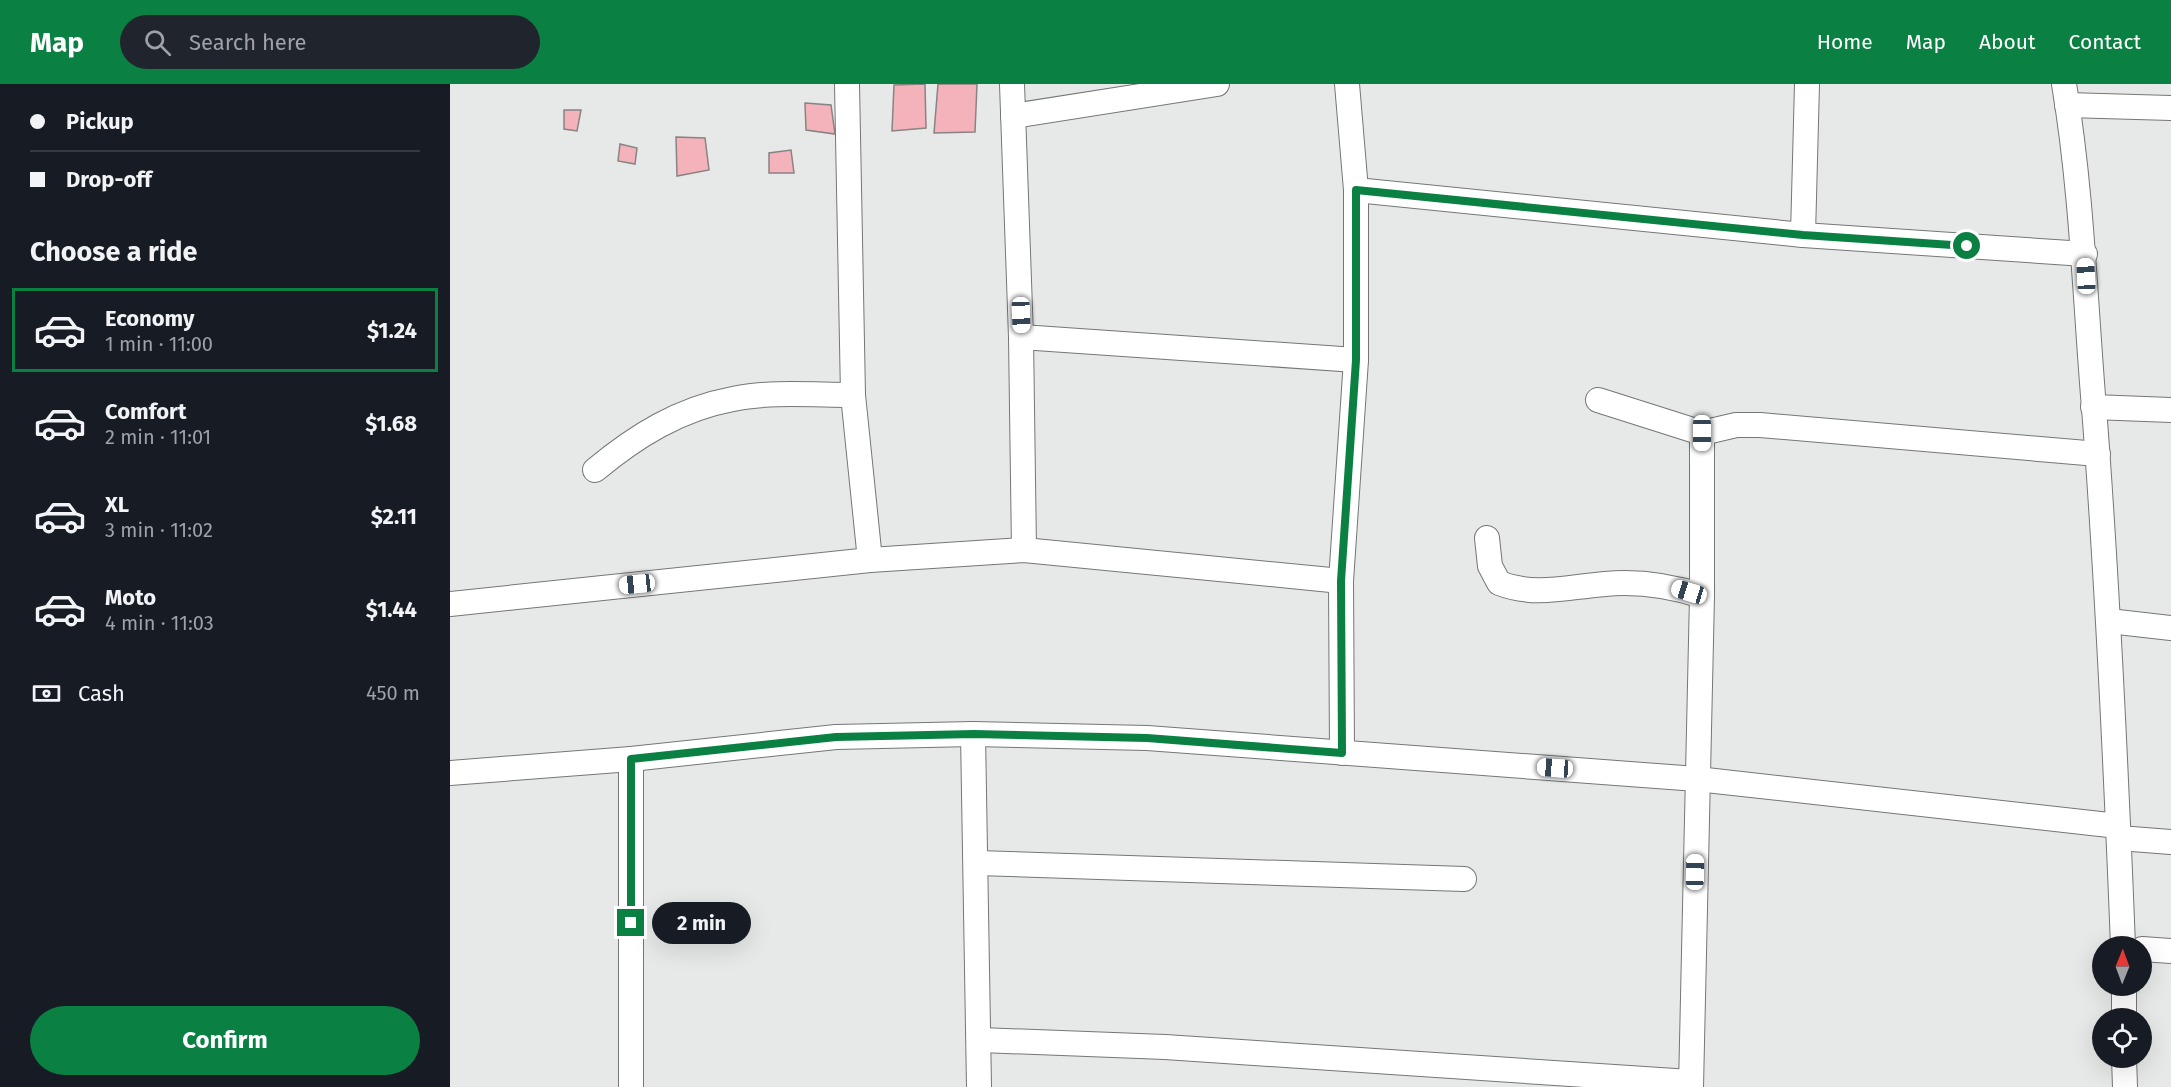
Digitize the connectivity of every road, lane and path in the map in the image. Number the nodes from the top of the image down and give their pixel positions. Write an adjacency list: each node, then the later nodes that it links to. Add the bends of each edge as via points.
1 (848, 84): 14 (street)
2 (1012, 84): 8 (street)
3 (1217, 84): 8 (street)
4 (1347, 84): 9 (street)
5 (1807, 84): 10 (street)
6 (2065, 94): 7 (street); 11 (street, via 2074,141)
7 (2171, 108)
8 (1013, 116): 12 (street)
9 (1356, 190): 10 (street); 13 (street)
10 (1803, 235): 11 (street)
11 (2085, 254): 16 (street)
12 (1022, 337): 13 (street); 22 (street)
13 (1356, 360): 24 (street)
14 (853, 395): 20 (street, via 733,399 671,419 633,439); 23 (street)
15 (1598, 399): 18 (street)
16 (2093, 407): 17 (street); 19 (street)
17 (2171, 410)
18 (1702, 433): 19 (street, via 1736,425 1760,425); 25 (street)
19 (2098, 454): 27 (street)
20 (595, 470)
21 (1487, 538): 25 (street, via 1490,566 1498,582 1513,588 1554,591 1606,583 1638,584 1677,588)
22 (1024, 550): 23 (street); 24 (street)
23 (870, 560): 26 (street)
24 (1341, 581): 30 (street)
25 (1702, 596): 33 (street)
26 (450, 604)
27 (2109, 621): 28 (street); 34 (street)
28 (2171, 628)
29 (974, 734): 30 (street, via 1147,738); 31 (street, via 836,737); 36 (street)
30 (1342, 753): 33 (street)
31 (631, 759): 32 (street); 44 (street)
32 (450, 773)
33 (1697, 779): 34 (street); 43 (street)
34 (2118, 832): 35 (street); 38 (street)
35 (2171, 842)
36 (977, 863): 37 (street); 41 (street)
37 (1464, 879)
38 (2123, 936)
39 (2152, 950): 40 (street)
40 (2171, 951)
41 (980, 1040): 43 (street, via 1165,1047); 45 (street)
42 (2124, 1068): 46 (street)
43 (1690, 1085)
44 (631, 1087)
45 (980, 1087)
46 (2125, 1087)

